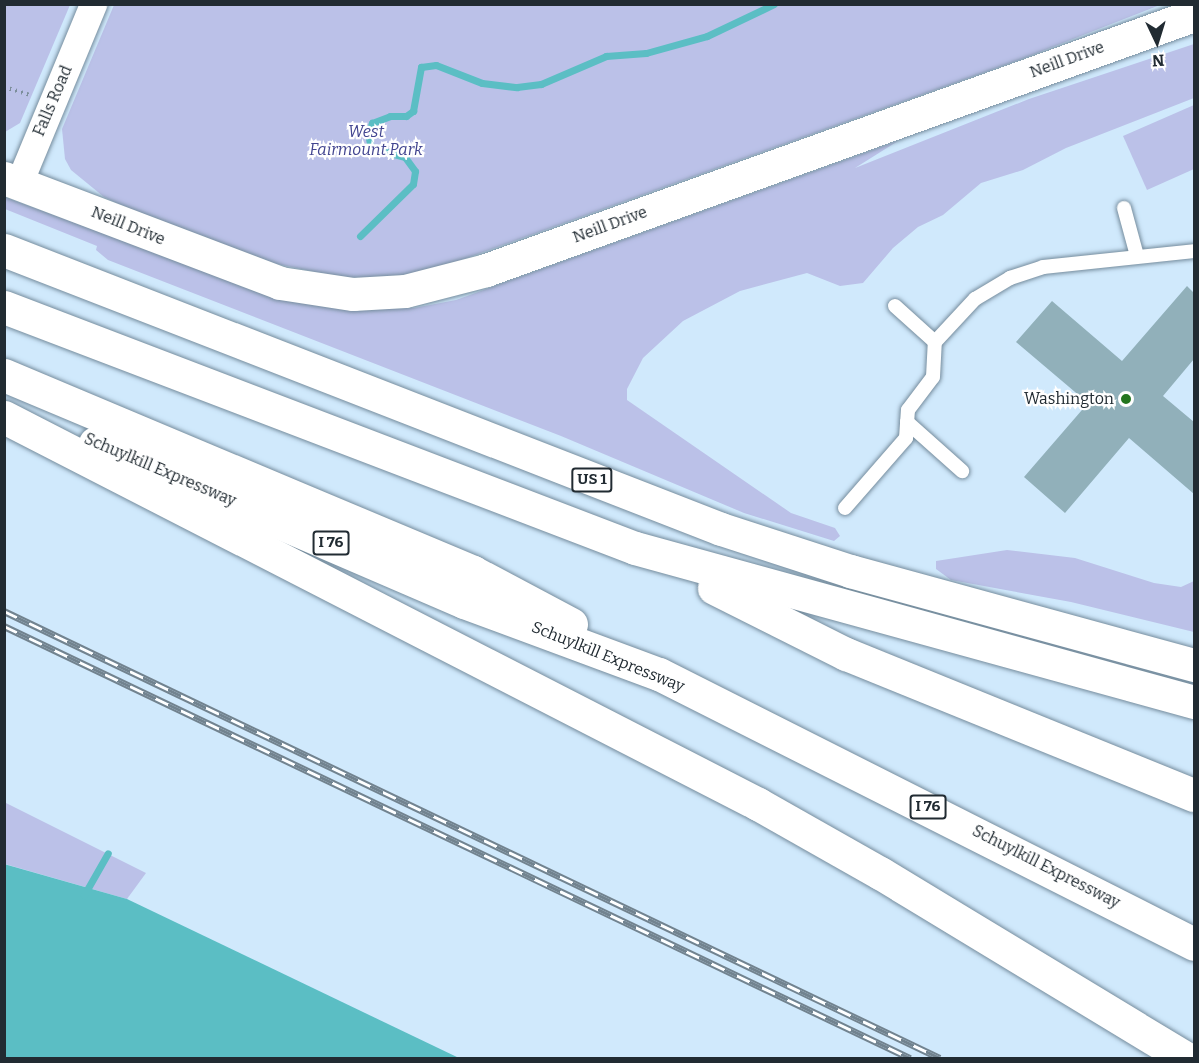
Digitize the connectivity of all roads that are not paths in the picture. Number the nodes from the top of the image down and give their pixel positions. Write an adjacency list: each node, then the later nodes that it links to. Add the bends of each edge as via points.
1 (93, 4): 3 (street, Falls Road)
2 (1194, 15): 3 (main road, Neill Drive, via 486,270 405,291 353,294 272,280)
3 (12, 180)
4 (1124, 208): 7 (lane)
5 (4, 250): 18 (main road, US 1, via 721,529 850,571)
6 (1194, 251): 7 (lane)
7 (1137, 256): 10 (lane, via 1043,267 1010,278 959,313)
8 (895, 306): 10 (lane)
9 (4, 307): 17 (main road)
10 (935, 342): 14 (lane, via 933,377 908,410)
11 (4, 375): 19 (main road, via 472,572)
12 (4, 406): 19 (main road, Schuylkill Expressway / I 76, via 464,602)
13 (4, 417): 23 (main road, via 758,804 880,873)
14 (907, 422): 15 (lane); 16 (lane, via 906,438)
15 (962, 471)
16 (845, 508)
17 (634, 548): 20 (main road); 21 (main road, via 846,654)
18 (1194, 665)
19 (659, 674): 22 (main road, Schuylkill Expressway / I 76)
20 (1194, 702)
21 (1194, 795)
22 (1194, 944)
23 (1186, 1059)

